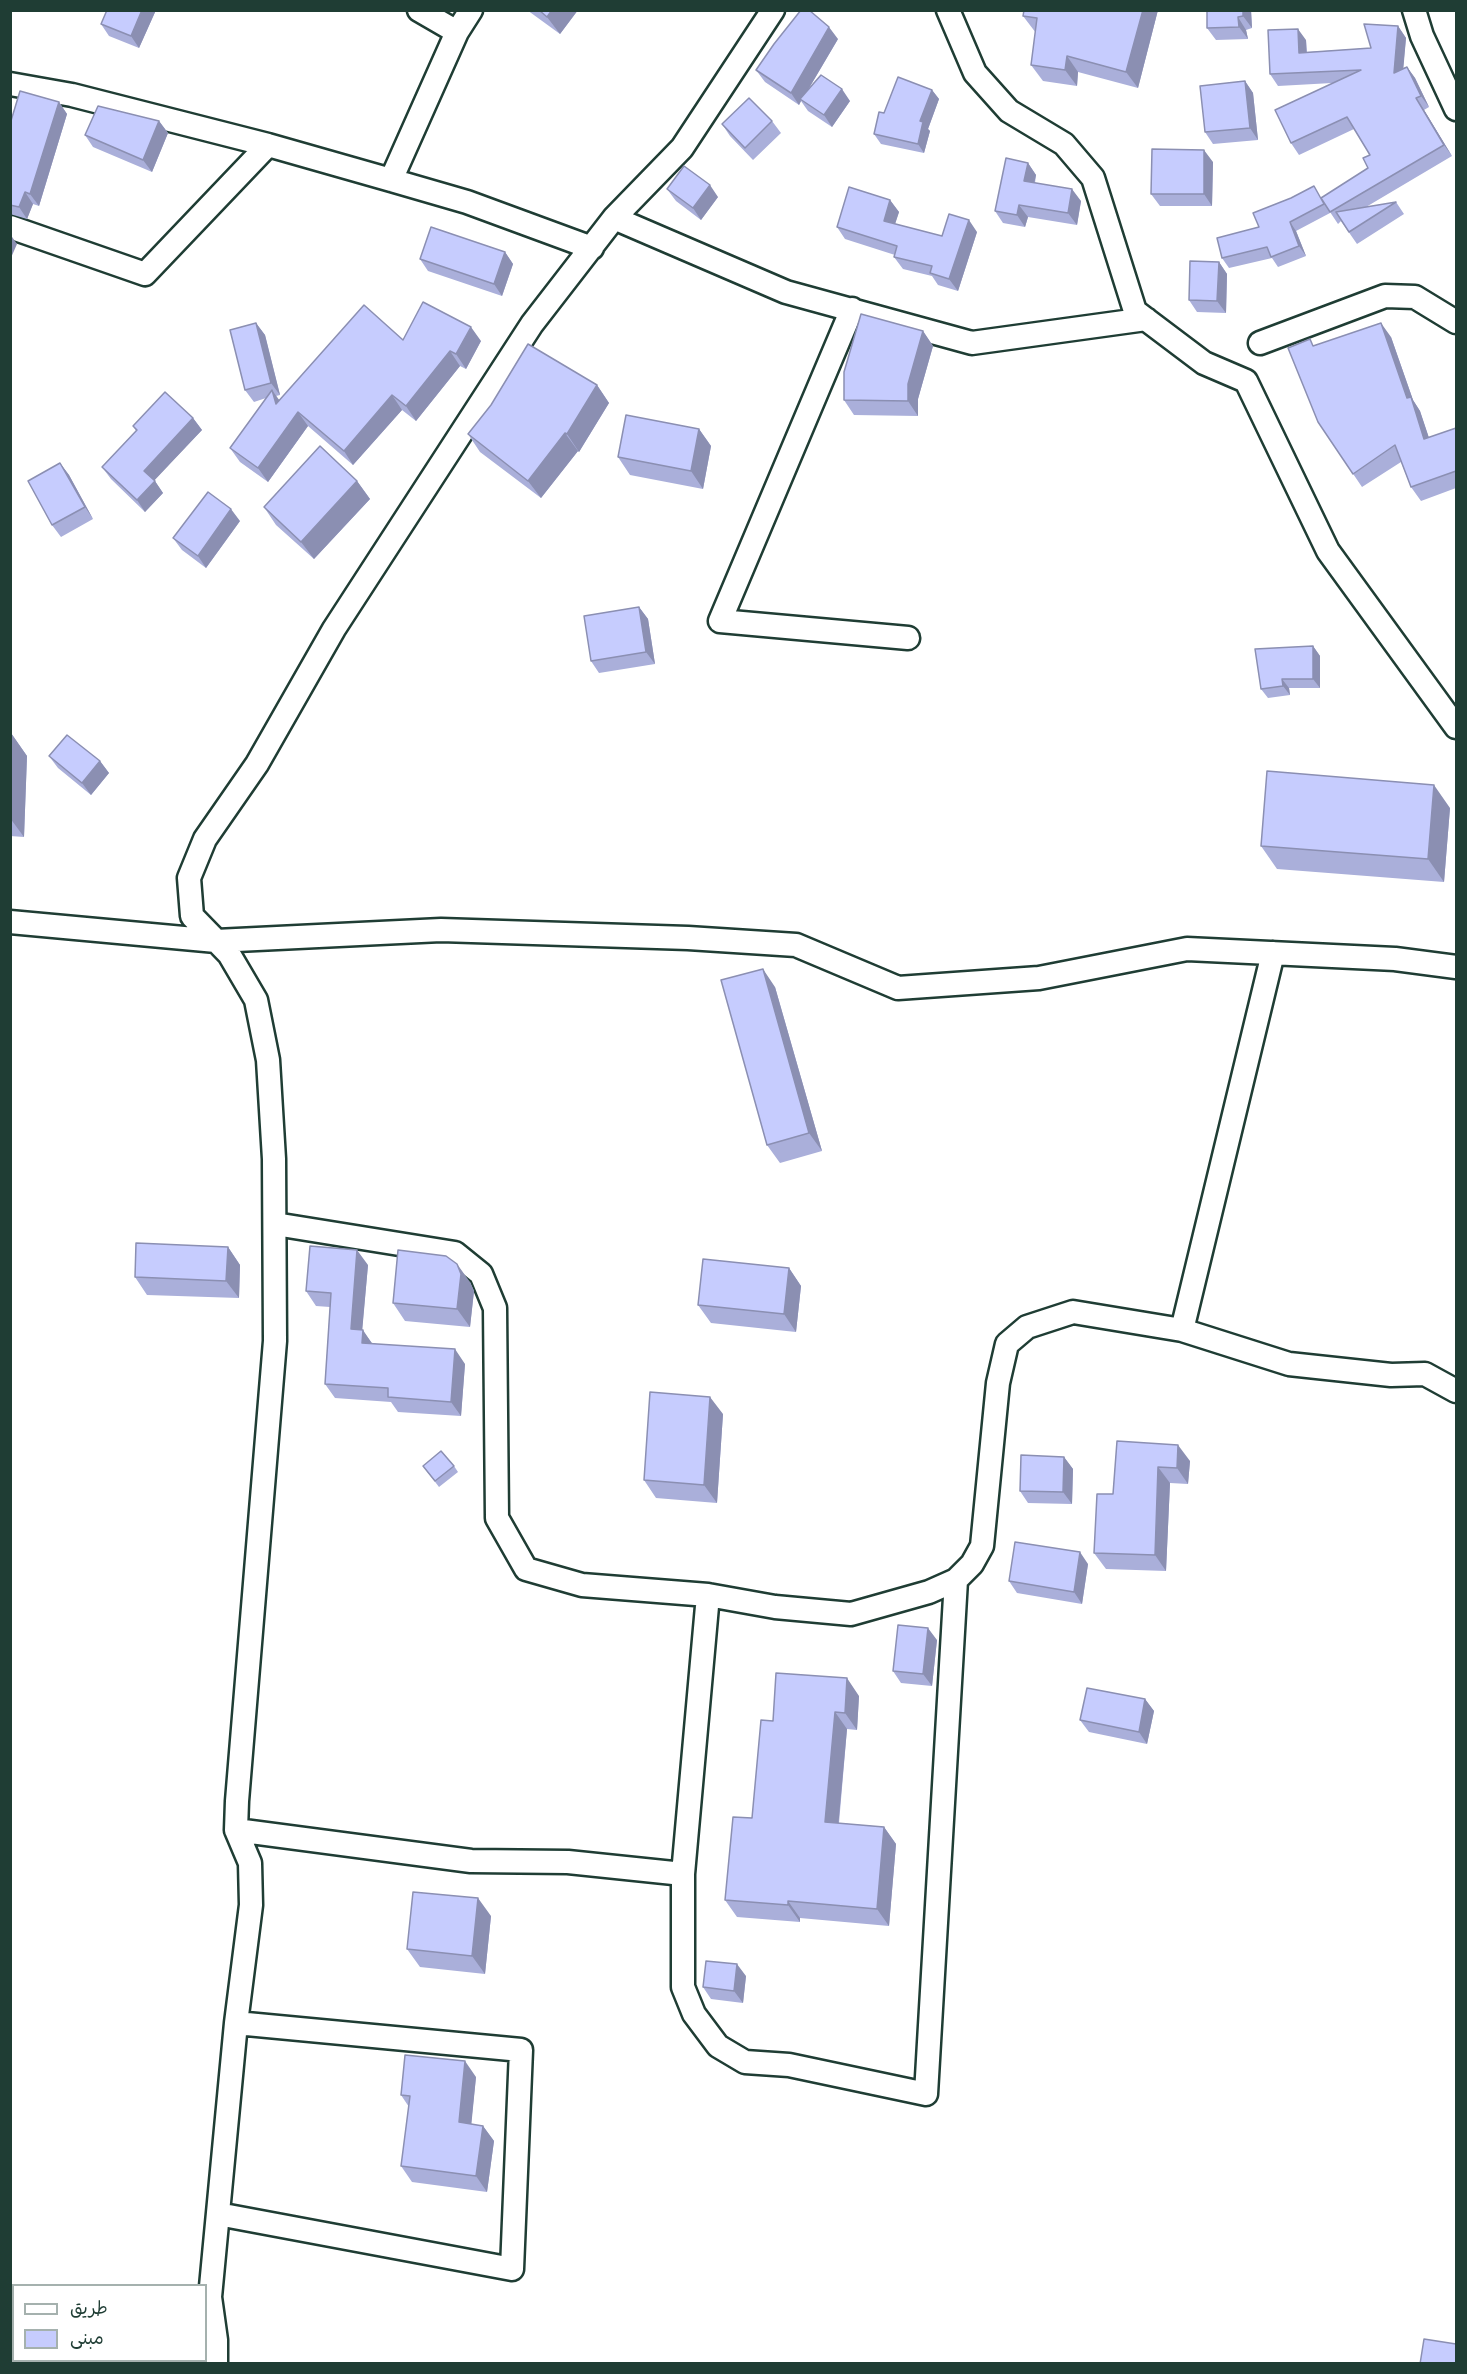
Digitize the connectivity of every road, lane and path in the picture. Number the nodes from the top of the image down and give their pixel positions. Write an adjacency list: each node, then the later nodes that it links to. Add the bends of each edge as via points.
1 (419, 10): 6 (street)
2 (471, 10): 6 (street)
3 (773, 10): 11 (street, via 682,148)
4 (948, 10): 15 (street, via 975,73 1009,111 1064,144 1093,178 1136,311)
5 (1414, 10): 8 (street)
6 (457, 32): 10 (street)
7 (10, 84): 9 (street, via 72,95)
8 (1456, 110)
9 (268, 146): 10 (street); 12 (street, via 145,274)
10 (391, 180): 13 (street, via 466,202)
11 (614, 218): 13 (street); 14 (street, via 786,291)
12 (10, 227)
13 (592, 248): 21 (street, via 532,324 334,629 257,764 205,839 189,878 192,916)
14 (852, 309): 15 (street, via 972,342); 18 (street, via 720,621)
15 (1146, 319): 19 (street, via 1204,363 1246,381 1328,551)
16 (1456, 322): 17 (street, via 1415,297 1385,296)
17 (1260, 343)
18 (909, 638)
19 (1456, 727)
20 (10, 922): 21 (street)
21 (216, 941): 22 (street, via 441,930 796,945 898,988 1039,978 1187,949); 24 (street, via 229,954 256,1000 268,1060)
22 (1273, 953): 23 (street, via 1395,959); 25 (street)
23 (1456, 967)
24 (274, 1224): 28 (street, via 455,1253 481,1274 495,1308 497,1518 526,1569 582,1584); 29 (street, via 275,1341)
25 (1182, 1330): 26 (street, via 1289,1364 1391,1375 1425,1374); 27 (street, via 1073,1312 1028,1327 1007,1344 998,1383 982,1546)
26 (1456, 1390)
27 (956, 1580): 28 (street, via 929,1592 851,1614 775,1607); 30 (street, via 926,2094 789,2065 745,2061 718,2046 694,2014 683,1987)
28 (708, 1595): 30 (street)
29 (236, 1830): 30 (street, via 471,1861 568,1862); 31 (street, via 250,1863 251,1905)
30 (683, 1874)
31 (236, 2023): 32 (street); 32 (street, via 520,2050 512,2269)
32 (218, 2214): 33 (street, via 210,2297)
33 (216, 2364)

